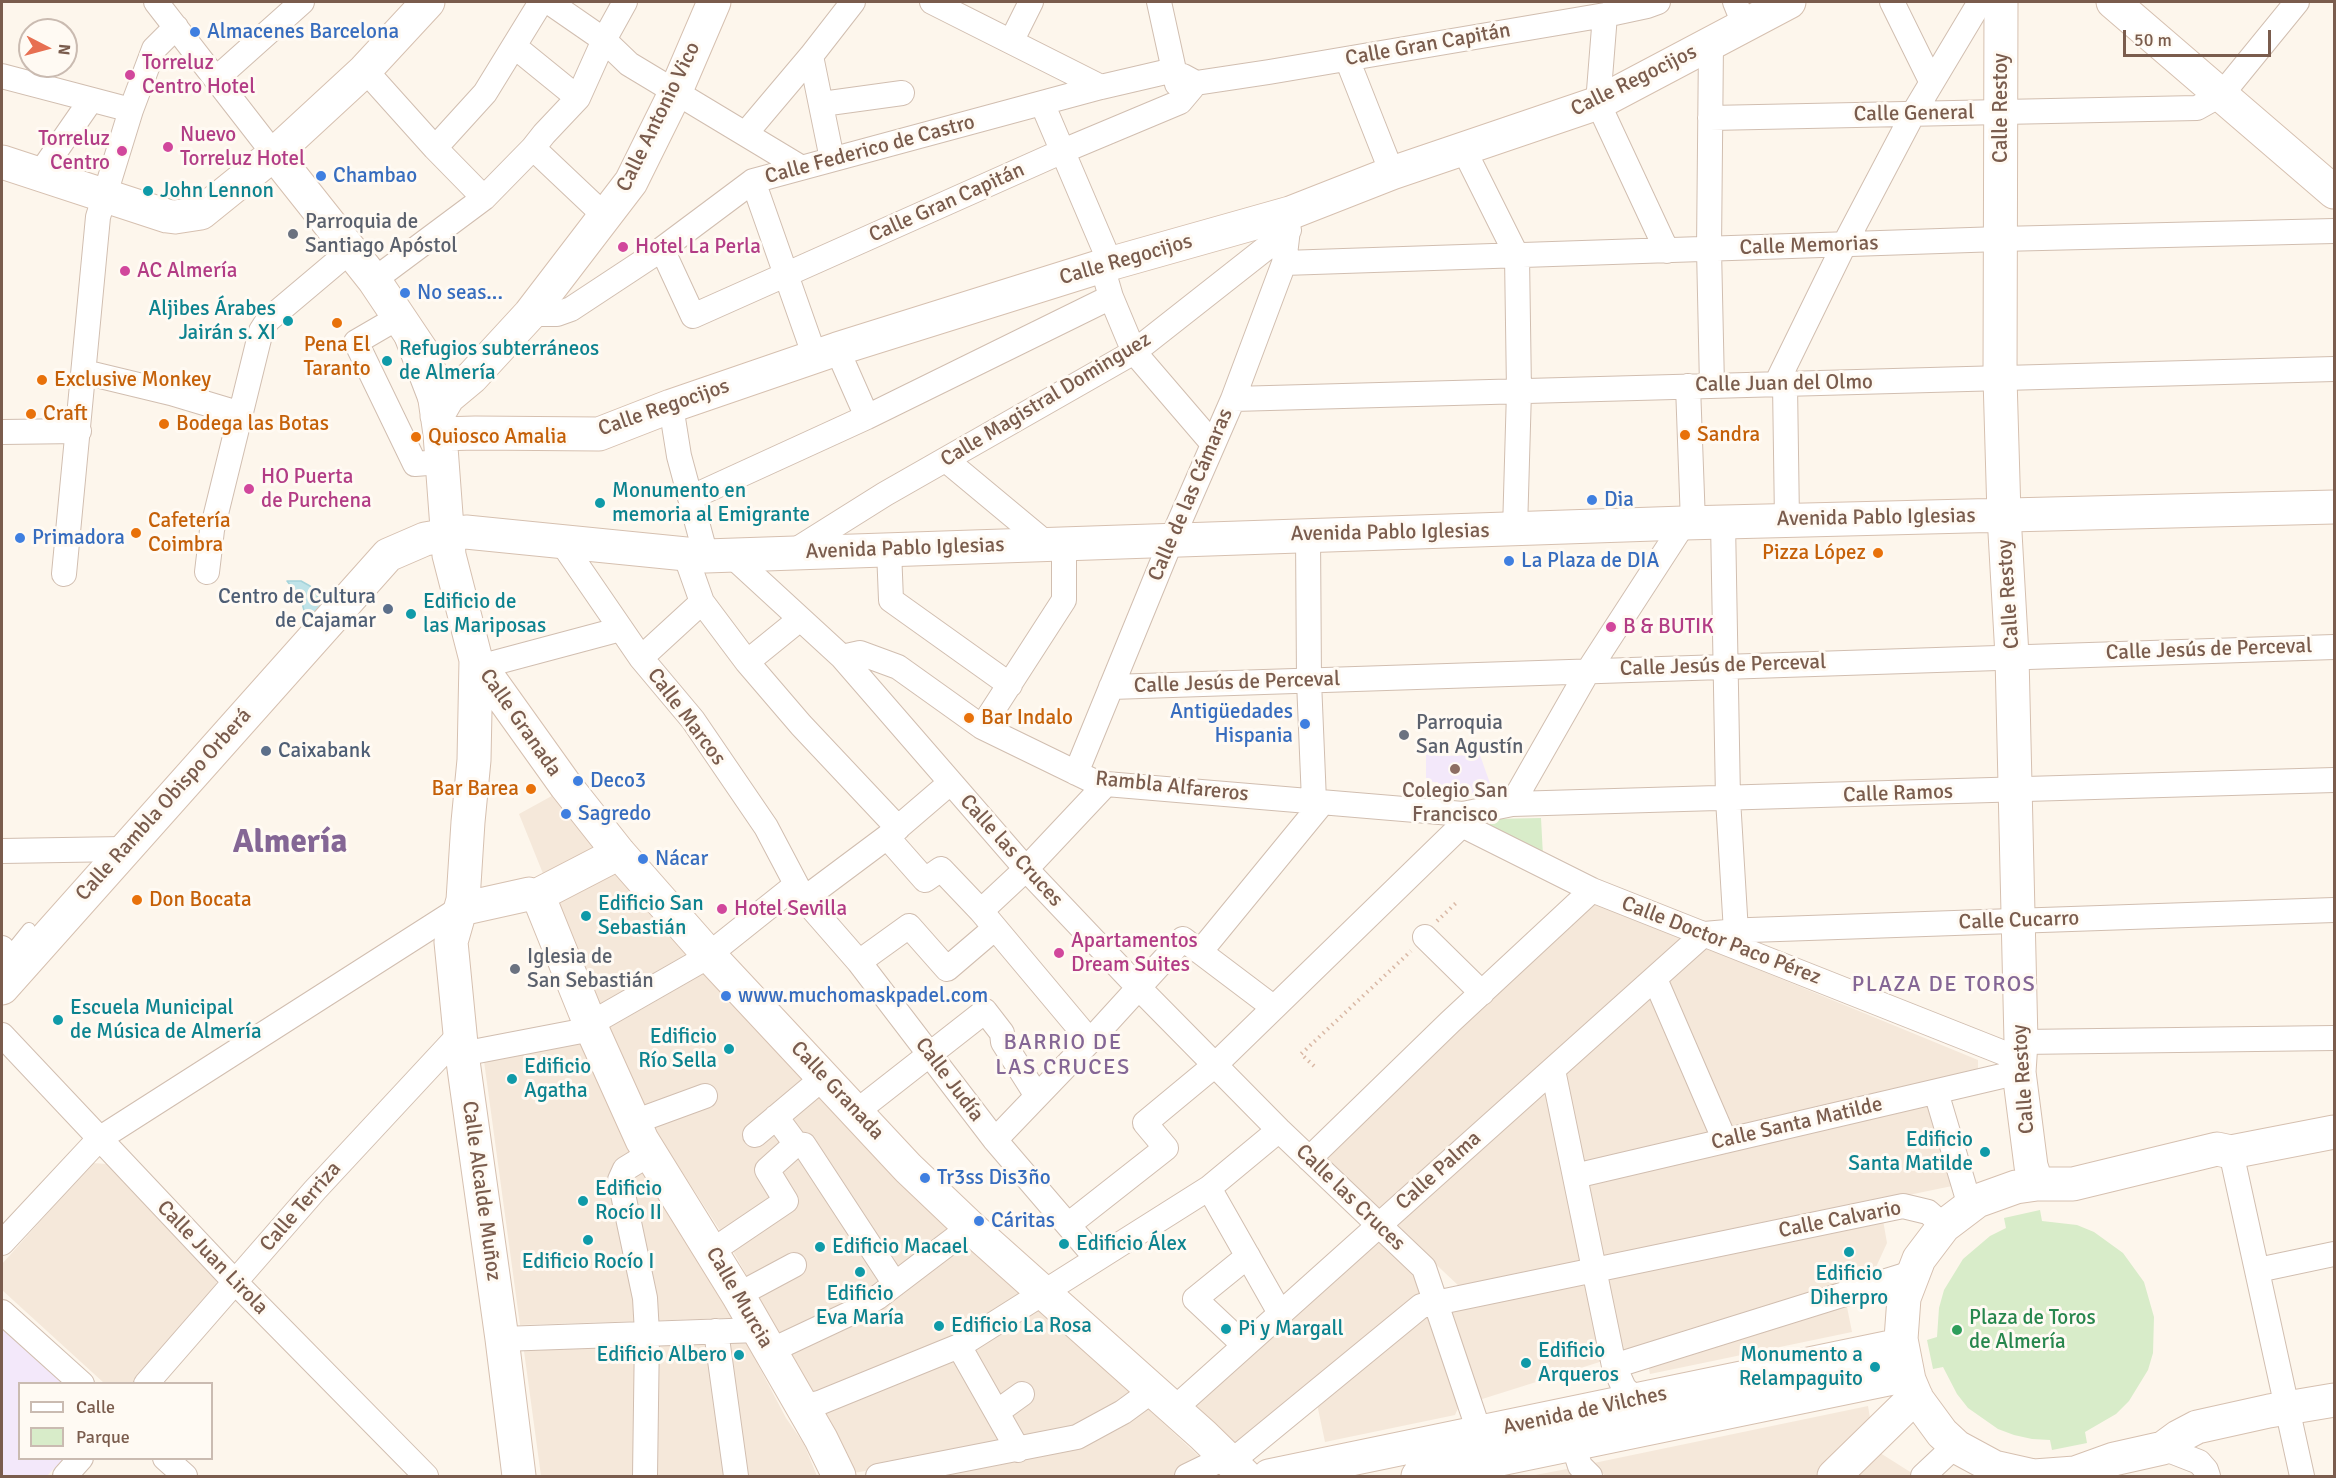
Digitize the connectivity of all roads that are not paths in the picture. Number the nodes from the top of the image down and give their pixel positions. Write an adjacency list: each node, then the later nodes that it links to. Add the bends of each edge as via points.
1 (156, 2): 21 (street)
2 (303, 2): 31 (street)
3 (428, 2): 28 (street)
4 (541, 2): 25 (street)
5 (549, 2): 22 (street)
6 (626, 2): 22 (street)
7 (714, 2): 35 (street, Calle Antonio Vico)
8 (853, 2): 26 (street)
9 (932, 2): 23 (street)
10 (1030, 2): 23 (street)
11 (1160, 2): 29 (street)
12 (1658, 2): 20 (street, Calle Gran Capitán)
13 (1789, 2): 19 (street, Calle Regocijos)
14 (1892, 2): 32 (street)
15 (1980, 2): 32 (street)
16 (2001, 2): 45 (street, Calle Restoy)
17 (2113, 2): 37 (street)
18 (2296, 2): 37 (street)
19 (1740, 13): 24 (street, Calle Regocijos)
20 (1605, 15): 27 (street, Calle Gran Capitán); 41 (street)
21 (176, 27): 31 (street); 44 (street, via 154,49)
22 (604, 40): 35 (street, via 628,64); 38 (street)
23 (1012, 40): 34 (street)
24 (1711, 43): 41 (street, Calle Regocijos); 47 (street)
25 (514, 45): 38 (street); 49 (street, via 485,93)
26 (811, 56): 42 (street); 48 (street)
27 (1347, 59): 33 (street, Calle Gran Capitán); 57 (street)
28 (365, 70): 49 (street); 53 (street)
29 (1174, 70): 33 (street); 34 (street, Calle Federico de Castro); 40 (street)
30 (2, 76): 39 (street)
31 (217, 78): 53 (street)
32 (1931, 81): 46 (street)
33 (1196, 83): 40 (street, Calle Gran Capitán)
34 (1101, 87): 43 (street, Calle Federico de Castro)
35 (675, 93): 48 (street); 63 (street, Calle Antonio Vico, via 631,182)
36 (902, 93): 42 (street)
37 (2222, 94): 45 (street, Calle General, via 2197,108); 60 (street)
38 (578, 98): 50 (street)
39 (91, 100): 44 (street); 58 (street)
40 (1180, 102): 52 (street, Calle Gran Capitán)
41 (1598, 103): 51 (street, Calle Regocijos); 71 (street)
42 (822, 104): 54 (street)
43 (1042, 104): 52 (street); 54 (street, Calle Federico de Castro)
44 (131, 110): 61 (street)
45 (2002, 112): 46 (street, Calle General); 66 (street, Calle Restoy)
46 (1914, 114): 47 (street, Calle General); 67 (street)
47 (1710, 118): 69 (street)
48 (746, 133): 56 (street)
49 (435, 148): 62 (street)
50 (533, 148): 62 (street); 63 (street)
51 (1464, 150): 57 (street, Calle Regocijos); 72 (street)
52 (1063, 151): 74 (street, via 1106,253); 75 (street, Calle Gran Capitán)
53 (274, 154): 61 (street, via 201,213 175,217); 70 (street)
54 (832, 159): 56 (street, Calle Federico de Castro)
55 (2, 162): 58 (street)
56 (800, 167): 59 (street, Calle Federico de Castro)
57 (1392, 173): 64 (street, Calle Regocijos)
58 (39, 175): 61 (street)
59 (753, 181): 68 (street, Calle Federico de Castro); 75 (street)
60 (2334, 192)
61 (104, 196): 83 (street, via 98,217)
62 (484, 198): 76 (street)
63 (606, 217): 78 (street, Calle Antonio Vico)
64 (1289, 222): 73 (street, Calle de las Cámaras); 74 (street, Calle Regocijos); 80 (street, Calle Magistral Dominguez)
65 (2334, 231): 66 (street, Calle Memorias)
66 (2000, 239): 67 (street, Calle Memorias); 84 (street, Calle Restoy)
67 (1844, 245): 69 (street, Calle Memorias); 85 (street)
68 (662, 249): 75 (street, Calle Gran Capitán, via 693,316); 78 (street, Calle Federico de Castro, via 571,309 557,314)
69 (1709, 249): 71 (street, Calle Memorias); 86 (street)
70 (351, 250): 76 (street); 90 (street, via 268,320 261,331)
71 (1667, 250): 72 (street, Calle Memorias)
72 (1517, 256): 73 (street, Calle Memorias); 87 (street)
73 (1284, 263): 88 (street, Calle de las Cámaras)
74 (1102, 266): 77 (street); 81 (street, Calle Regocijos)
75 (784, 275): 81 (street)
76 (374, 280): 79 (street)
77 (1111, 297): 80 (street); 91 (street)
78 (530, 314): 94 (street, Calle Antonio Vico, via 472,377 448,397)
79 (399, 317): 94 (street, via 429,366); 94 (street, via 356,342 415,464)
80 (1134, 352): 95 (street); 96 (street, Calle Magistral Dominguez)
81 (826, 353): 89 (street, Calle Regocijos); 91 (street)
82 (2334, 369): 84 (street, Calle Juan del Olmo)
83 (84, 372): 90 (street); 92 (street)
84 (2000, 378): 85 (street, Calle Juan del Olmo); 99 (street, Calle Restoy)
85 (1780, 384): 86 (street, Calle Juan del Olmo); 100 (street)
86 (1700, 386): 87 (street, Calle Juan del Olmo); 101 (street)
87 (1519, 391): 88 (street, Calle Juan del Olmo); 102 (street)
88 (1233, 399): 95 (street, Calle de las Cámaras)
89 (671, 406): 94 (street, Calle Regocijos, via 599,434 465,433); 97 (street)
90 (241, 414): 112 (street, via 212,530)
91 (867, 417): 97 (street)
92 (79, 431): 93 (street); 113 (street)
93 (2, 432)
94 (440, 437): 107 (street)
95 (1213, 444): 105 (street, Calle de las Cámaras)
96 (946, 460): 106 (street); 110 (street, Calle Magistral Dominguez)
97 (690, 498): 111 (street)
98 (2334, 507): 99 (street, Avenida Pablo Iglesias)
99 (2004, 515): 100 (street, Avenida Pablo Iglesias); 118 (street, Calle Restoy)
100 (1787, 521): 101 (street, Avenida Pablo Iglesias)
101 (1700, 523): 102 (street, Avenida Pablo Iglesias); 123 (street); 124 (street)
102 (1515, 530): 103 (street, Avenida Pablo Iglesias)
103 (1308, 535): 105 (street, Avenida Pablo Iglesias); 125 (street)
104 (560, 540): 107 (street, Avenida Pablo Iglesias, via 466,532); 111 (street, Avenida Pablo Iglesias); 116 (street, Calle Marcos)
105 (1171, 541): 106 (street, Avenida Pablo Iglesias); 127 (street, Calle de las Cámaras)
106 (1056, 544): 109 (street, Avenida Pablo Iglesias); 126 (street, via 1064,600)
107 (448, 545): 108 (street, Avenida Pablo Iglesias, via 425,538); 121 (street)
108 (400, 550): 141 (street, Calle Rambla Obispo Orberá, via 327,623)
109 (889, 550): 110 (street, Avenida Pablo Iglesias); 126 (street, via 891,600)
110 (791, 553): 111 (street, Avenida Pablo Iglesias)
111 (707, 555): 114 (street); 115 (street, Calle las Cruces)
112 (207, 572)
113 (64, 574)
114 (702, 602): 120 (street); 122 (street)
115 (800, 619): 119 (street, Calle las Cruces); 122 (street)
116 (621, 629): 120 (street, Calle Marcos); 121 (street, via 490,664)
117 (2334, 647): 118 (street, Calle Jesús de Perceval)
118 (2012, 656): 123 (street, Calle Jesús de Perceval); 135 (street, Calle Restoy)
119 (842, 657): 130 (street, Rambla Alfareros, via 860,653 898,667); 133 (street, Calle las Cruces)
120 (641, 658): 146 (street, Calle Marcos, via 693,720 766,827)
121 (476, 660): 128 (street, Calle Granada); 129 (street, Calle Alcalde Muñoz)
122 (747, 662): 140 (street)
123 (1725, 666): 124 (street, Calle Jesús de Perceval); 136 (street)
124 (1588, 671): 125 (street, Calle Jesús de Perceval); 138 (street)
125 (1309, 681): 127 (street, Calle Jesús de Perceval); 137 (street)
126 (1010, 685): 130 (street)
127 (1112, 687): 131 (street, Calle de las Cámaras)
128 (512, 709): 129 (street, via 495,710); 143 (street, Calle Granada)
129 (476, 722): 148 (street, Calle Alcalde Muñoz)
130 (982, 728): 131 (street, Rambla Alfareros)
131 (1077, 773): 134 (street, Rambla Alfareros)
132 (2334, 780): 135 (street, Calle Ramos)
133 (950, 783): 140 (street); 144 (street, Calle las Cruces)
134 (1106, 784): 137 (street, Rambla Alfareros); 144 (street)
135 (2016, 790): 136 (street, Calle Ramos); 151 (street, Calle Restoy)
136 (1728, 799): 138 (street, Calle Ramos); 153 (street)
137 (1319, 801): 139 (street, Rambla Alfareros); 157 (street)
138 (1512, 804): 139 (street, Calle Ramos)
139 (1462, 819): 145 (street, Calle Doctor Paco Pérez); 165 (street)
140 (893, 833): 146 (street); 150 (street, via 926,880 941,869)
141 (124, 849): 142 (street); 162 (street, Calle Rambla Obispo Orberá)
142 (2, 851)
143 (619, 853): 147 (street); 158 (street, Calle Granada)
144 (1026, 869): 150 (street); 163 (street, Calle las Cruces)
145 (1592, 890): 154 (street, Calle Doctor Paco Pérez); 164 (street)
146 (800, 892): 158 (street); 159 (street, Calle Judía)
147 (536, 896): 148 (street); 166 (street, Calle Murcia)
148 (462, 907): 170 (street, Calle Alcalde Muñoz, via 451,942); 185 (street)
149 (2334, 910): 151 (street, Calle Cucarro)
150 (988, 919): 159 (street, via 947,969 909,926); 169 (street)
151 (2018, 920): 153 (street, Calle Cucarro); 172 (street, Calle Restoy)
152 (29, 929): 160 (lane)
153 (1736, 932): 154 (street, Calle Cucarro)
154 (1704, 934): 161 (street, Calle Palma); 172 (street, Calle Doctor Paco Pérez)
155 (1425, 937): 164 (street)
156 (2, 948): 160 (street)
157 (1200, 952): 163 (street, via 1183,939); 165 (street)
158 (708, 954): 166 (street); 175 (street, Calle Granada)
159 (859, 962): 171 (street, Calle Judía)
160 (2, 963)
161 (1655, 979): 174 (street, Calle Palma); 187 (street)
162 (2, 988)
163 (1138, 988): 169 (street); 173 (street, Calle las Cruces)
164 (1482, 993): 191 (street)
165 (1273, 1007): 173 (street)
166 (591, 1027): 170 (street); 181 (street, Calle Murcia)
167 (2, 1035): 185 (street, Calle Juan Lirola)
168 (2334, 1038): 172 (street)
169 (1090, 1041): 178 (street)
170 (461, 1044): 209 (street, Calle Terriza, via 315,1190); 218 (street, Calle Alcalde Muñoz)
171 (930, 1054): 178 (street, via 985,1011 1002,1033 1003,1042); 179 (street); 186 (street, Calle Judía)
172 (2020, 1058): 176 (street, Calle Santa Matilde); 193 (street, Calle Restoy, via 2031,1166)
173 (1215, 1065): 182 (street, Calle las Cruces); 196 (street, via 1145,1123 1166,1148)
174 (1553, 1070): 192 (street); 197 (street, Calle Palma)
175 (824, 1077): 179 (street, Calle Granada); 180 (street)
176 (1935, 1092): 187 (street, Calle Santa Matilde); 195 (street)
177 (705, 1096): 181 (street)
178 (1037, 1096): 186 (street)
179 (856, 1112): 199 (street, Calle Granada)
180 (776, 1117): 184 (street); 188 (street)
181 (634, 1122): 190 (street, Calle Murcia)
182 (1279, 1130): 191 (street, Calle las Cruces); 194 (street)
183 (2334, 1132): 189 (street)
184 (755, 1135)
185 (99, 1139): 200 (street); 209 (street, Calle Juan Lirola)
186 (995, 1140): 196 (street, Calle Judía)
187 (1725, 1141): 192 (street, Calle Santa Matilde)
188 (796, 1144): 201 (street, via 767,1170 786,1201); 210 (street, via 804,1145)
189 (2231, 1152): 193 (street, via 2217,1149 2073,1184); 207 (street)
190 (651, 1153): 201 (street, Calle Murcia); 217 (street, via 625,1169 620,1180 644,1287)
191 (1309, 1159): 197 (street, Calle las Cruces)
192 (1575, 1176): 206 (street)
193 (2037, 1184): 195 (street, via 1996,1193)
194 (1209, 1188): 203 (street); 204 (street)
195 (1970, 1206): 198 (street)
196 (1068, 1224): 204 (street, Calle Judía)
197 (1378, 1226): 213 (street, Calle las Cruces, via 1424,1268); 215 (street, Calle Palma)
198 (1944, 1226): 206 (street, Calle Calvario, via 1928,1212 1903,1206); 208 (street, via 1930,1241)
199 (970, 1227): 210 (street); 211 (street, Calle Granada)
200 (2, 1243)
201 (712, 1251): 212 (street, Calle Murcia)
202 (2334, 1254): 207 (street)
203 (1248, 1257): 215 (street); 221 (street, via 1195,1299)
204 (1097, 1259): 211 (street)
205 (794, 1265): 212 (street)
206 (1594, 1270): 213 (street, Calle Calvario); 222 (street)
207 (2258, 1270): 231 (street)
208 (1912, 1274): 222 (street); 223 (street, via 1901,1318)
209 (235, 1282): 225 (street, Calle Terriza); 249 (street, Calle Juan Lirola)
210 (895, 1284): 219 (street, via 853,1312)
211 (1044, 1293): 220 (street); 227 (street, Calle Granada)
212 (738, 1295): 219 (street, Calle Murcia)
213 (1447, 1301): 238 (street, Calle las Cruces); 241 (street, Calle Calvario, via 1416,1309)
214 (2, 1312): 224 (street)
215 (1280, 1313): 221 (street, Calle Palma)
216 (716, 1331): 217 (street); 219 (street); 253 (street)
217 (648, 1333): 218 (street); 252 (street)
218 (502, 1339): 233 (street, Calle Alcalde Muñoz)
219 (764, 1340): 230 (street, Calle Murcia)
220 (959, 1346): 230 (street); 232 (street)
221 (1244, 1346): 227 (street, Calle Palma)
222 (1614, 1366): 228 (street, via 1624,1388)
223 (1908, 1372): 228 (street, Avenida de Vilches); 234 (street, Avenida de Vilches); 235 (street, via 1928,1417); 259 (street)
224 (81, 1382)
225 (147, 1382)
226 (1022, 1394): 232 (street)
227 (1163, 1399): 237 (street, Calle Palma, via 1123,1412 1077,1437); 241 (street, Calle Granada)
228 (1636, 1400): 238 (street, Avenida de Vilches)
229 (2334, 1400): 231 (street)
230 (802, 1407): 245 (street, Calle Murcia, via 821,1439)
231 (2288, 1408): 236 (street, via 2197,1427); 262 (street)
232 (997, 1412): 237 (street)
233 (514, 1442): 250 (street, via 510,1465); 251 (street, Calle Alcalde Muñoz)
234 (1573, 1444): 238 (street, Avenida de Vilches); 258 (street, via 1581,1466)
235 (1956, 1445): 246 (street); 260 (street)
236 (2163, 1448): 244 (street, via 2114,1459); 261 (street, via 2199,1462)
237 (1018, 1450): 242 (street, Calle Palma)
238 (1488, 1457): 243 (street, Avenida de Vilches); 257 (street, Avenida de Vilches)
239 (79, 1460): 247 (street)
240 (167, 1460): 248 (street)
241 (1234, 1465): 255 (street, Calle Calvario)
242 (929, 1471): 254 (street, Calle Palma)
243 (1317, 1472): 256 (street, Avenida de Vilches)
244 (2082, 1474): 246 (street)
245 (834, 1475)
246 (2011, 1475)
247 (65, 1476)
248 (185, 1476)
249 (426, 1476)
250 (502, 1476): 251 (street)
251 (518, 1476)
252 (645, 1476)
253 (736, 1476)
254 (878, 1476)
255 (1188, 1476)
256 (1269, 1476)
257 (1418, 1476)
258 (1590, 1476)
259 (1834, 1476)
260 (1923, 1476)
261 (2208, 1476)
262 (2302, 1476)

